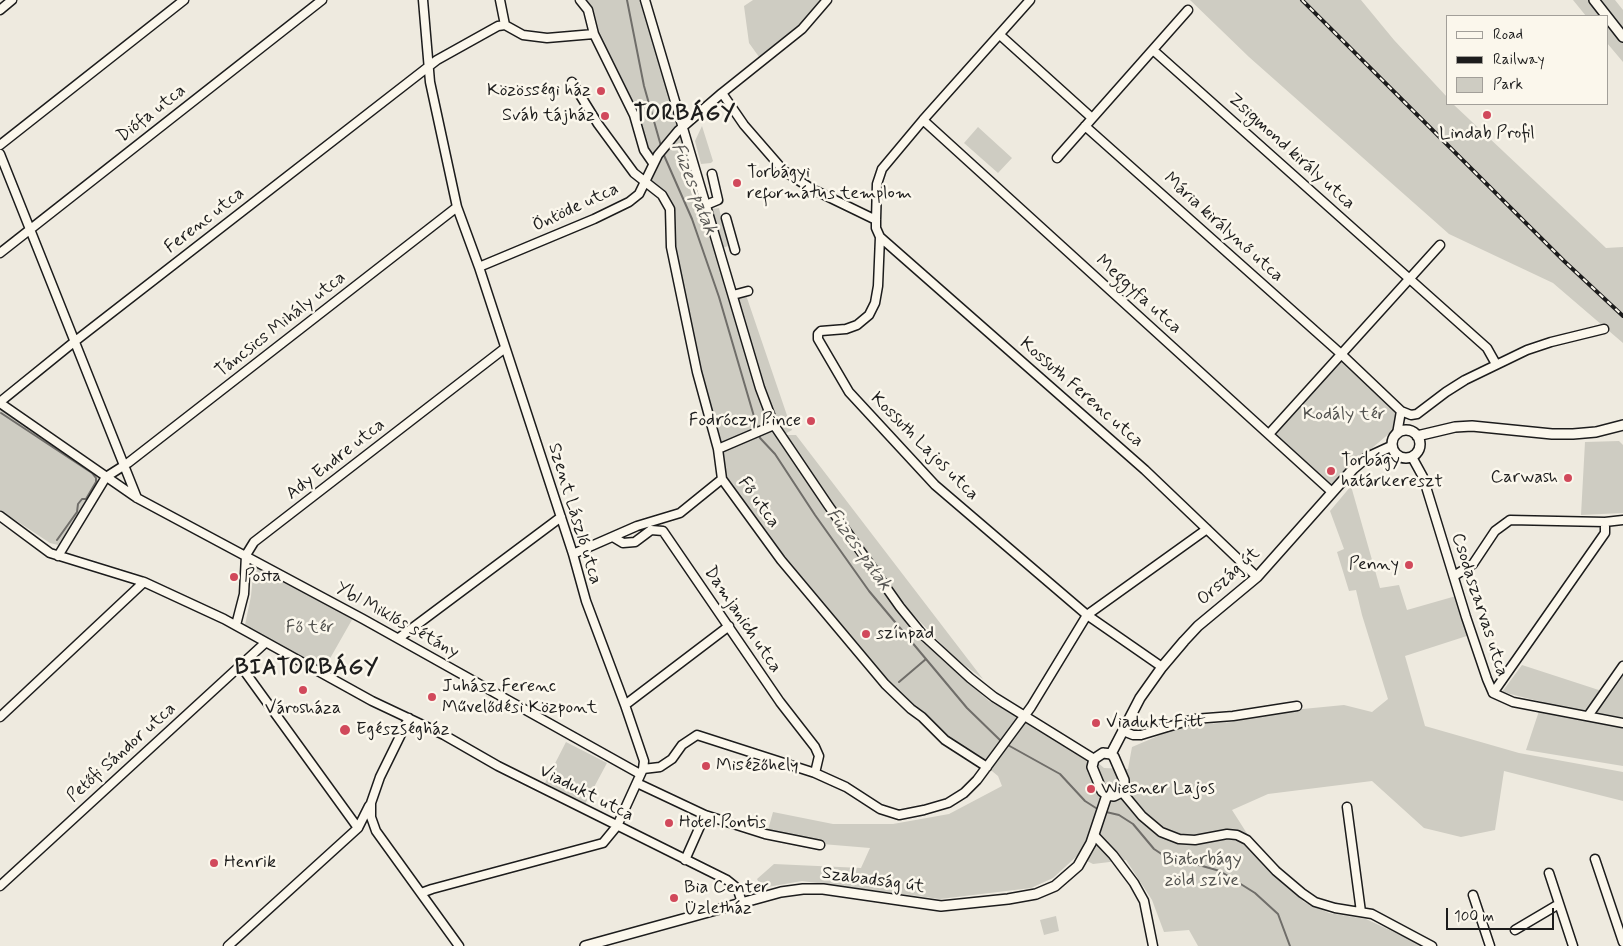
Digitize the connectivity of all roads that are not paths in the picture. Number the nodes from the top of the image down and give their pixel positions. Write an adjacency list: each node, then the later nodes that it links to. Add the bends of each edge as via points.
1 (12, 0): 11 (street)
2 (184, 0): 27 (street)
3 (322, 0): 37 (street, Diófa utca)
4 (422, 0): 20 (street, Szent László utca)
5 (500, 0): 15 (street)
6 (580, 0): 16 (street, via 588,10)
7 (645, 0): 26 (street)
8 (828, 0): 22 (street, Öntöde utca, via 802,29)
9 (1030, 0): 17 (street)
10 (1594, 0): 13 (main road)
11 (0, 10)
12 (1188, 10): 19 (street)
13 (1606, 15)
14 (1608, 18): 18 (main road)
15 (505, 25): 16 (street, via 523,35 547,38); 20 (street, Ferenc utca, via 486,32)
16 (594, 34): 30 (street, via 634,115 644,150)
17 (1000, 34): 23 (street); 24 (street)
18 (1623, 37)
19 (1153, 50): 23 (street); 43 (street, Zsigmond király utca)
20 (429, 66): 34 (street, Szent László utca); 47 (street, Ferenc utca)
21 (572, 82): 32 (street, Fő utca, via 598,124 634,172)
22 (722, 93): 26 (street, Öntöde utca); 36 (street, via 744,125 784,171 812,189)
23 (1092, 118): 25 (street)
24 (923, 120): 36 (street, via 882,169 877,184); 55 (street, Meggyfa utca)
25 (1085, 126): 29 (street); 49 (street, Mária királynő utca)
26 (682, 128): 30 (street, Öntöde utca); 33 (street)
27 (0, 145)
28 (0, 154): 37 (street)
29 (1057, 158)
30 (653, 163): 32 (street, Öntöde utca)
31 (712, 174): 33 (street, via 718,200)
32 (646, 181): 42 (street, Öntöde utca, via 639,194 629,202 594,220); 59 (street, Fő utca, via 662,195 670,209 671,247 697,372)
33 (706, 205): 45 (street)
34 (457, 207): 42 (street, Szent László utca); 61 (street, Táncsics Mihály utca)
35 (726, 218): 40 (street)
36 (876, 220): 38 (street)
37 (30, 228): 41 (street, Diófa utca); 47 (street)
38 (880, 237): 70 (street, Kossuth Ferenc utca); 78 (street, Kossuth Lajos utca, via 878,286 869,315 846,329 821,331 819,343 849,392 935,485)
39 (1440, 245): 43 (street)
40 (735, 250)
41 (0, 252)
42 (479, 267): 48 (street, Szent László utca)
43 (1410, 277): 49 (street); 50 (street, Zsigmond király utca, via 1487,348)
44 (748, 291): 45 (street)
45 (733, 295): 53 (street)
46 (1604, 329): 50 (street, via 1551,342)
47 (74, 342): 51 (street, Ferenc utca); 61 (street)
48 (505, 348): 67 (street, Szent László utca); 73 (street, Ady Endre utca, via 254,542)
49 (1340, 353): 52 (street, Mária királynő utca); 55 (street)
50 (1496, 364): 52 (street, via 1446,392 1417,414)
51 (0, 403): 62 (street)
52 (1401, 411): 56 (street)
53 (774, 425): 59 (street); 89 (street, via 916,627 970,678)
54 (1623, 425): 57 (main road, via 1573,434 1472,426)
55 (1269, 434): 64 (street, Meggyfa utca)
56 (1397, 434): 57 (main road, via 1410,431); 58 (main road)
57 (1417, 436): 60 (main road, via 1420,445)
58 (1392, 446): 60 (main road, via 1398,456); 64 (main road, Ország út, via 1366,458)
59 (718, 449): 63 (street, Fő utca)
60 (1412, 457): 75 (street, Csodaszarvas utca, via 1423,477)
61 (123, 466): 62 (street, Táncsics Mihály utca); 65 (street)
62 (106, 477): 65 (street, Ybl Miklós sétány); 74 (street)
63 (722, 479): 71 (street, via 680,513); 97 (street, Fő utca, via 781,560 885,684 945,740)
64 (1332, 492): 76 (main road, Ország út)
65 (137, 498): 73 (street, Ybl Miklós sétány)
66 (0, 516): 74 (street, Viadukt utca)
67 (561, 516): 72 (street, Szent László utca); 81 (street)
68 (1623, 520): 69 (street)
69 (1605, 522): 75 (street, via 1510,520 1495,531 1473,564); 86 (street, via 1604,533)
70 (1207, 529): 76 (street, Kossuth Ferenc utca); 78 (street)
71 (613, 537): 72 (street); 80 (street, Damjanich utca, via 623,543 635,542 651,530 663,531)
72 (573, 554): 87 (street, Szent László utca, via 586,601)
73 (246, 555): 79 (street, via 244,594); 81 (street, Ybl Miklós sétány)
74 (58, 556): 77 (street, Viadukt utca)
75 (1454, 576): 86 (street, Csodaszarvas utca)
76 (1258, 577): 85 (main road, Ország út, via 1198,626)
77 (144, 582): 79 (street, Viadukt utca); 91 (street)
78 (1087, 615): 85 (street, Kossuth Lajos utca); 89 (street)
79 (236, 625): 82 (street, Viadukt utca)
80 (729, 626): 87 (street); 99 (street, Damjanich utca, via 815,747 819,756)
81 (399, 638): 98 (street, Ybl Miklós sétány)
82 (265, 642): 83 (street, Petőfi Sándor utca); 92 (street, Viadukt utca)
83 (240, 665): 107 (street); 114 (street, Petőfi Sándor utca)
84 (1623, 666): 90 (street)
85 (1162, 667): 94 (main road, Ország út, via 1140,698)
86 (1493, 694): 90 (street, Csodaszarvas utca, via 1514,702)
87 (625, 705): 98 (street, Szent László utca, via 644,761)
88 (1297, 706): 94 (street, via 1194,719 1141,734)
89 (1025, 716): 96 (street); 97 (street)
90 (1588, 716): 93 (street, Csodaszarvas utca)
91 (0, 717)
92 (409, 718): 103 (street); 106 (street, Viadukt utca)
93 (1623, 723)
94 (1123, 731): 95 (main road, Ország út)
95 (1111, 754): 96 (main road, via 1103,753); 101 (main road, via 1124,780)
96 (1094, 759): 102 (main road, via 1093,770 1101,790)
97 (987, 767): 99 (street, via 964,793 948,803 899,815 880,809 846,787)
98 (642, 771): 99 (street, via 660,767 697,735); 100 (street, Szent László utca)
99 (815, 773)
100 (637, 783): 105 (street); 106 (street, Szent László utca)
101 (1122, 792): 102 (main road); 119 (street, via 1161,832 1179,839 1195,840 1237,835 1247,840 1276,871 1315,902)
102 (1107, 795): 109 (main road, Szabadság út)
103 (371, 803): 107 (street); 108 (street)
104 (1347, 807): 119 (street)
105 (705, 815): 110 (street, via 765,834); 112 (street)
106 (617, 826): 112 (street, Viadukt utca); 115 (street, Szent László utca, via 603,843)
107 (358, 828): 108 (street); 122 (street)
108 (376, 831): 115 (street)
109 (1094, 835): 117 (main road, Szabadság út, via 1084,857 1070,874 1056,886 1036,894 941,906 803,889); 125 (street, via 1113,855 1144,900)
110 (820, 845)
111 (1595, 859): 121 (street)
112 (685, 860): 117 (street, Viadukt utca, via 733,884)
113 (1549, 873): 118 (street)
114 (0, 886)
115 (422, 893): 123 (street)
116 (1473, 895): 127 (street)
117 (742, 902): 124 (main road, Szabadság út)
118 (1559, 904): 120 (street); 128 (street)
119 (1361, 912): 126 (street, via 1372,914)
120 (1515, 930)
121 (1623, 942)
122 (228, 946)
123 (459, 946)
124 (584, 946)
125 (1153, 946)
126 (1432, 946)
127 (1490, 946)
128 (1573, 946)

